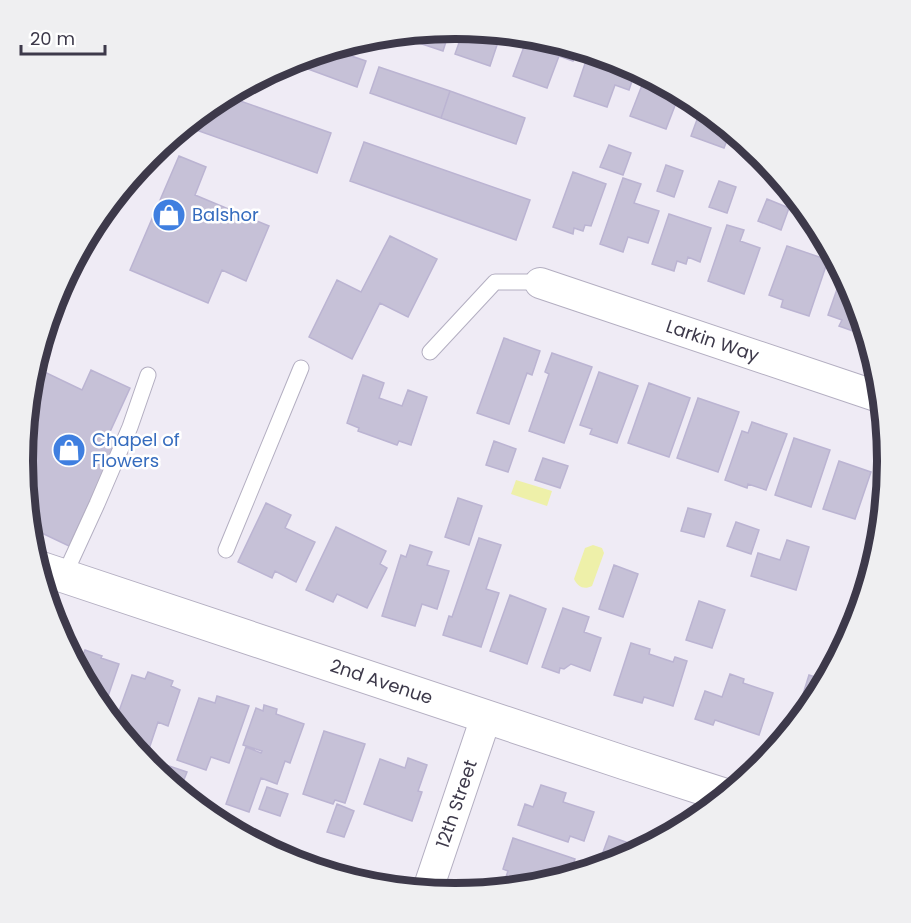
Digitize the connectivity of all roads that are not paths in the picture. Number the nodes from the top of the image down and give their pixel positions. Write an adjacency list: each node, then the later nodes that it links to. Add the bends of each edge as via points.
1 (540, 283): 2 (lane, via 495,282); 5 (street, Larkin Way)
2 (430, 352)
3 (301, 368): 6 (lane)
4 (148, 375): 7 (lane, via 97,504)
5 (872, 395)
6 (226, 550)
7 (50, 571): 8 (street, 2nd Avenue)
8 (486, 717): 9 (street, 2nd Avenue); 10 (street, 12th Street)
9 (718, 793)
10 (430, 883)

